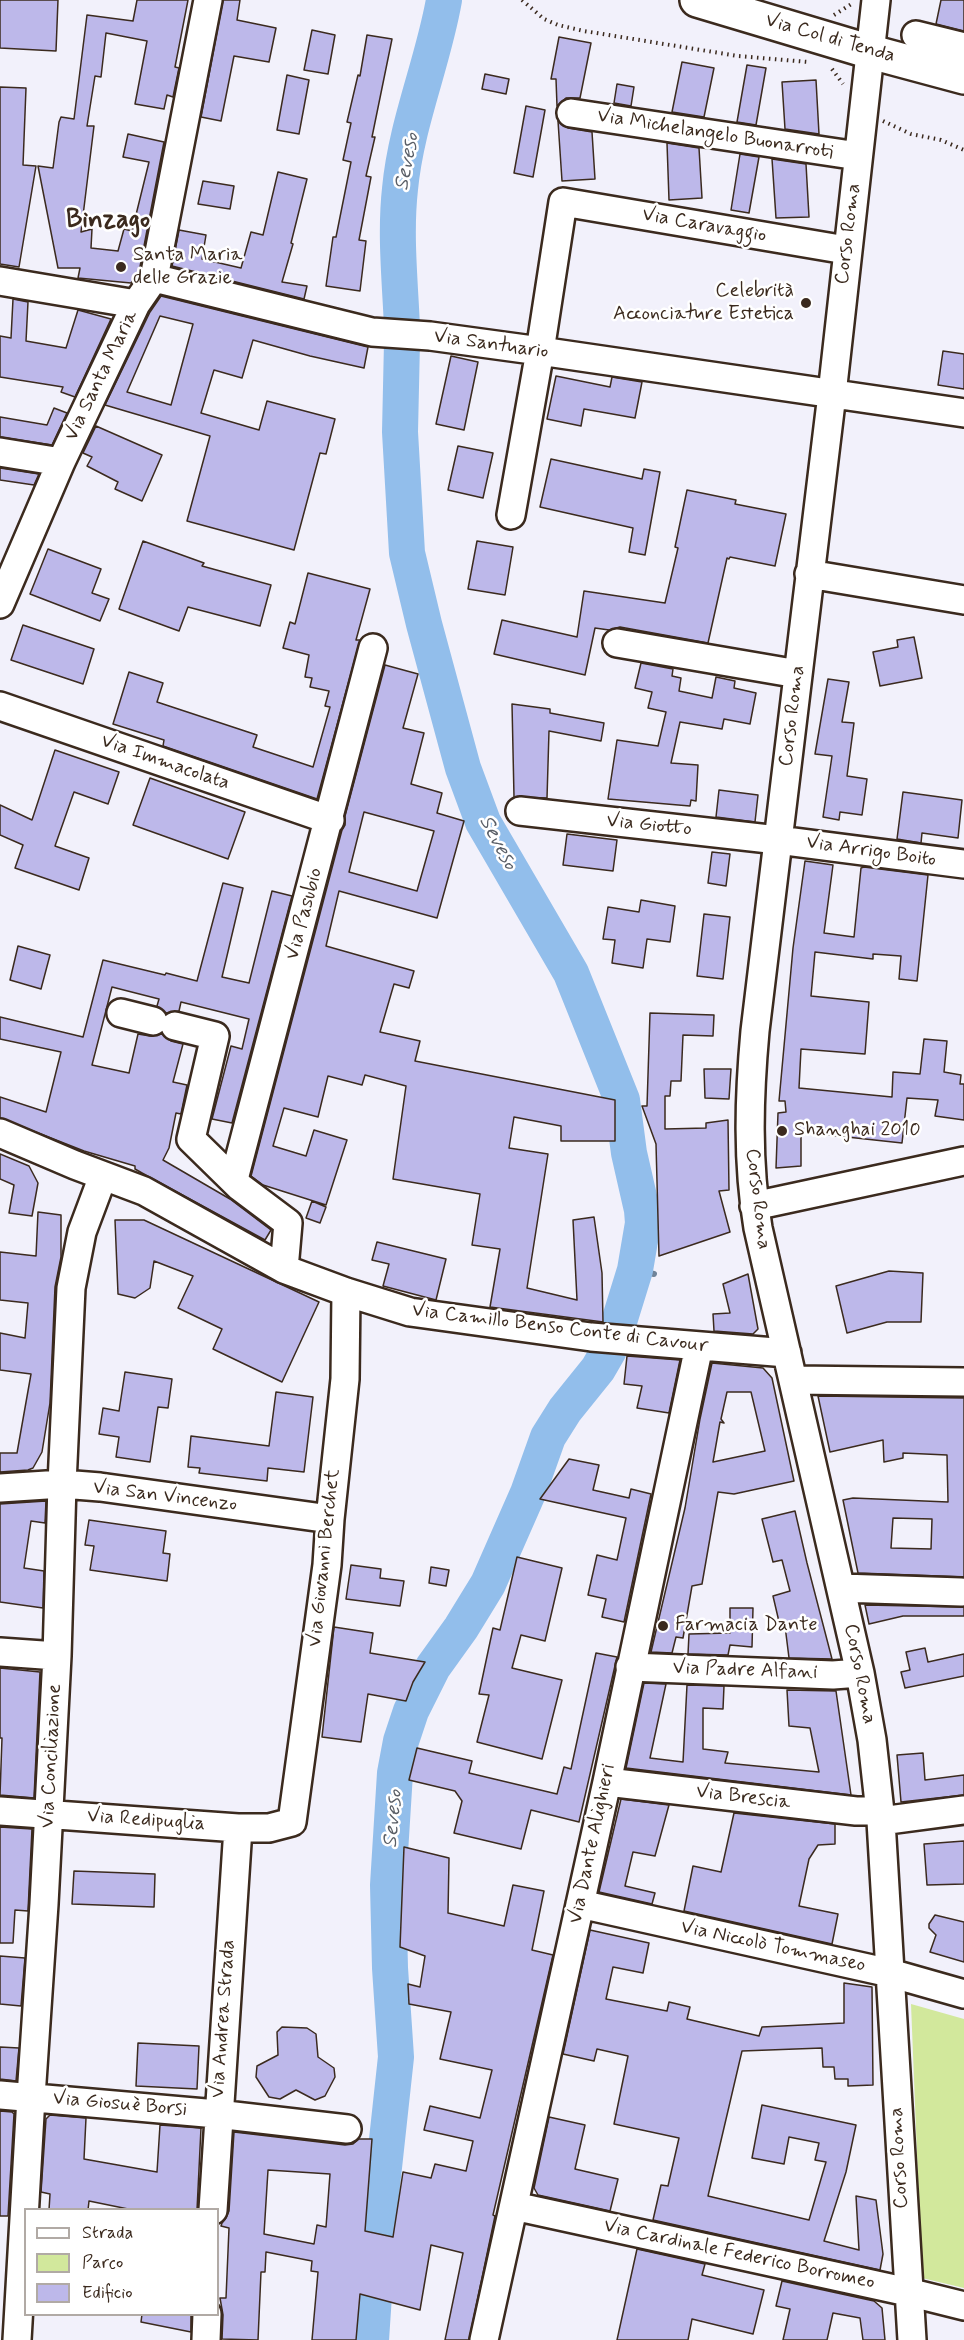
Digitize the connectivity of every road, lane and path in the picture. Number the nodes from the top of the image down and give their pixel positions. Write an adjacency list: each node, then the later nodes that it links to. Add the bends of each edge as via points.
1 (208, 0): 17 (street, Via Santa Maria)
2 (522, 0): 8 (path, via 544,19 584,32 738,56)
3 (697, 0): 7 (main road, Via Col di Tenda)
4 (876, 0): 7 (street, Corso Roma)
5 (916, 35): 6 (street)
6 (964, 47)
7 (871, 52): 10 (main road, Via Col di Tenda); 13 (street, Corso Roma)
8 (820, 63)
9 (827, 67): 11 (path, via 835,70)
10 (964, 77)
11 (844, 90)
12 (571, 113): 15 (street, Via Michelangelo Buonarroti)
13 (863, 118): 14 (path); 15 (street, Corso Roma)
14 (964, 150)
15 (858, 156): 16 (street, Corso Roma)
16 (846, 250): 20 (street, Via Caravaggio, via 563,202); 21 (street, Corso Roma)
17 (154, 278): 19 (street, Via Santa Maria); 20 (street, Via Santuario, via 372,332)
18 (0, 281): 19 (street)
19 (136, 304): 24 (street, Via Santa Maria)
20 (540, 351): 21 (street, Via Santuario); 25 (street)
21 (832, 394): 22 (street, Via Santuario); 26 (street, Corso Roma)
22 (964, 413)
23 (0, 452): 24 (street)
24 (61, 462): 28 (street, Via Santa Maria)
25 (511, 515)
26 (809, 574): 27 (street); 31 (street, Corso Roma)
27 (964, 600)
28 (0, 604)
29 (617, 643): 31 (street)
30 (373, 648): 34 (street, Via Pasubio)
31 (798, 674): 35 (street, Corso Roma)
32 (0, 706): 34 (street, Via Immacolata)
33 (520, 811): 35 (street, Via Giotto)
34 (330, 820): 41 (street, Via Pasubio)
35 (778, 840): 36 (street, Via Arrigo Boito); 42 (street, Corso Roma, via 752,1070 750,1142)
36 (964, 864)
37 (121, 1013): 41 (street, via 215,1036 191,1139)
38 (0, 1133): 40 (street, Via Camillo Benso Conte di Cavour)
39 (964, 1161): 42 (street)
40 (103, 1176): 43 (street, Via Camillo Benso Conte di Cavour, via 144,1191); 49 (street, Via Conciliazione, via 73,1269)
41 (234, 1179): 43 (street, via 288,1223)
42 (754, 1206): 46 (street, Corso Roma)
43 (284, 1269): 44 (street, Via Camillo Benso Conte di Cavour)
44 (346, 1292): 45 (street, Via Camillo Benso Conte di Cavour, via 410,1312); 51 (street, Via Giovanni Berchet, via 345,1379)
45 (699, 1346): 46 (street, Via Camillo Benso Conte di Cavour); 56 (street, Via Dante Alighieri)
46 (787, 1353): 47 (street, Corso Roma)
47 (793, 1380): 48 (street); 52 (street, Corso Roma)
48 (964, 1382)
49 (62, 1484): 50 (street, Via San Vincenzo); 51 (street, Via San Vincenzo); 55 (street, Via Conciliazione)
50 (0, 1488)
51 (330, 1519): 63 (street, Via Giovanni Berchet)
52 (841, 1588): 53 (street); 57 (street, Corso Roma)
53 (961, 1592)
54 (0, 1652): 55 (street)
55 (57, 1656): 61 (street, Via Conciliazione)
56 (630, 1667): 57 (street, Via Padre Alfani); 58 (street, Via Dante Alighieri)
57 (860, 1673): 62 (street, Corso Roma)
58 (607, 1782): 62 (street, Via Brescia); 65 (street, Via Dante Alighieri)
59 (964, 1810): 62 (street, Via Brescia)
60 (0, 1811): 61 (street, Via Redipuglia)
61 (49, 1814): 64 (street, Via Redipuglia); 69 (street, Via Conciliazione)
62 (880, 1816): 66 (street, Corso Roma)
63 (292, 1822): 64 (street, Via Redipuglia, via 269,1828)
64 (238, 1828): 70 (street, Via Andrea Strada)
65 (580, 1904): 66 (street, Via Niccolò Tommaseo); 72 (street, Via Dante Alighieri)
66 (890, 1972): 67 (street, Via Niccolò Tommaseo); 76 (street, Corso Roma)
67 (964, 1994)
68 (0, 2095): 69 (street, Via Giosuè Borsi)
69 (31, 2097): 70 (street, Via Giosuè Borsi); 73 (street, Via Conciliazione)
70 (217, 2114): 71 (street, Via Giosuè Borsi); 74 (street, Via Andrea Strada)
71 (347, 2129)
72 (514, 2206): 76 (street, Via Cardinale Federico Borromeo); 81 (street, Via Dante Alighieri)
73 (25, 2208)
74 (213, 2208)
75 (24, 2218): 79 (street, Via Conciliazione)
76 (908, 2292): 77 (street, Via Cardinale Federico Borromeo); 82 (street, Corso Roma)
77 (964, 2306)
78 (207, 2316): 80 (street)
79 (17, 2340)
80 (206, 2340)
81 (484, 2340)
82 (912, 2340)

